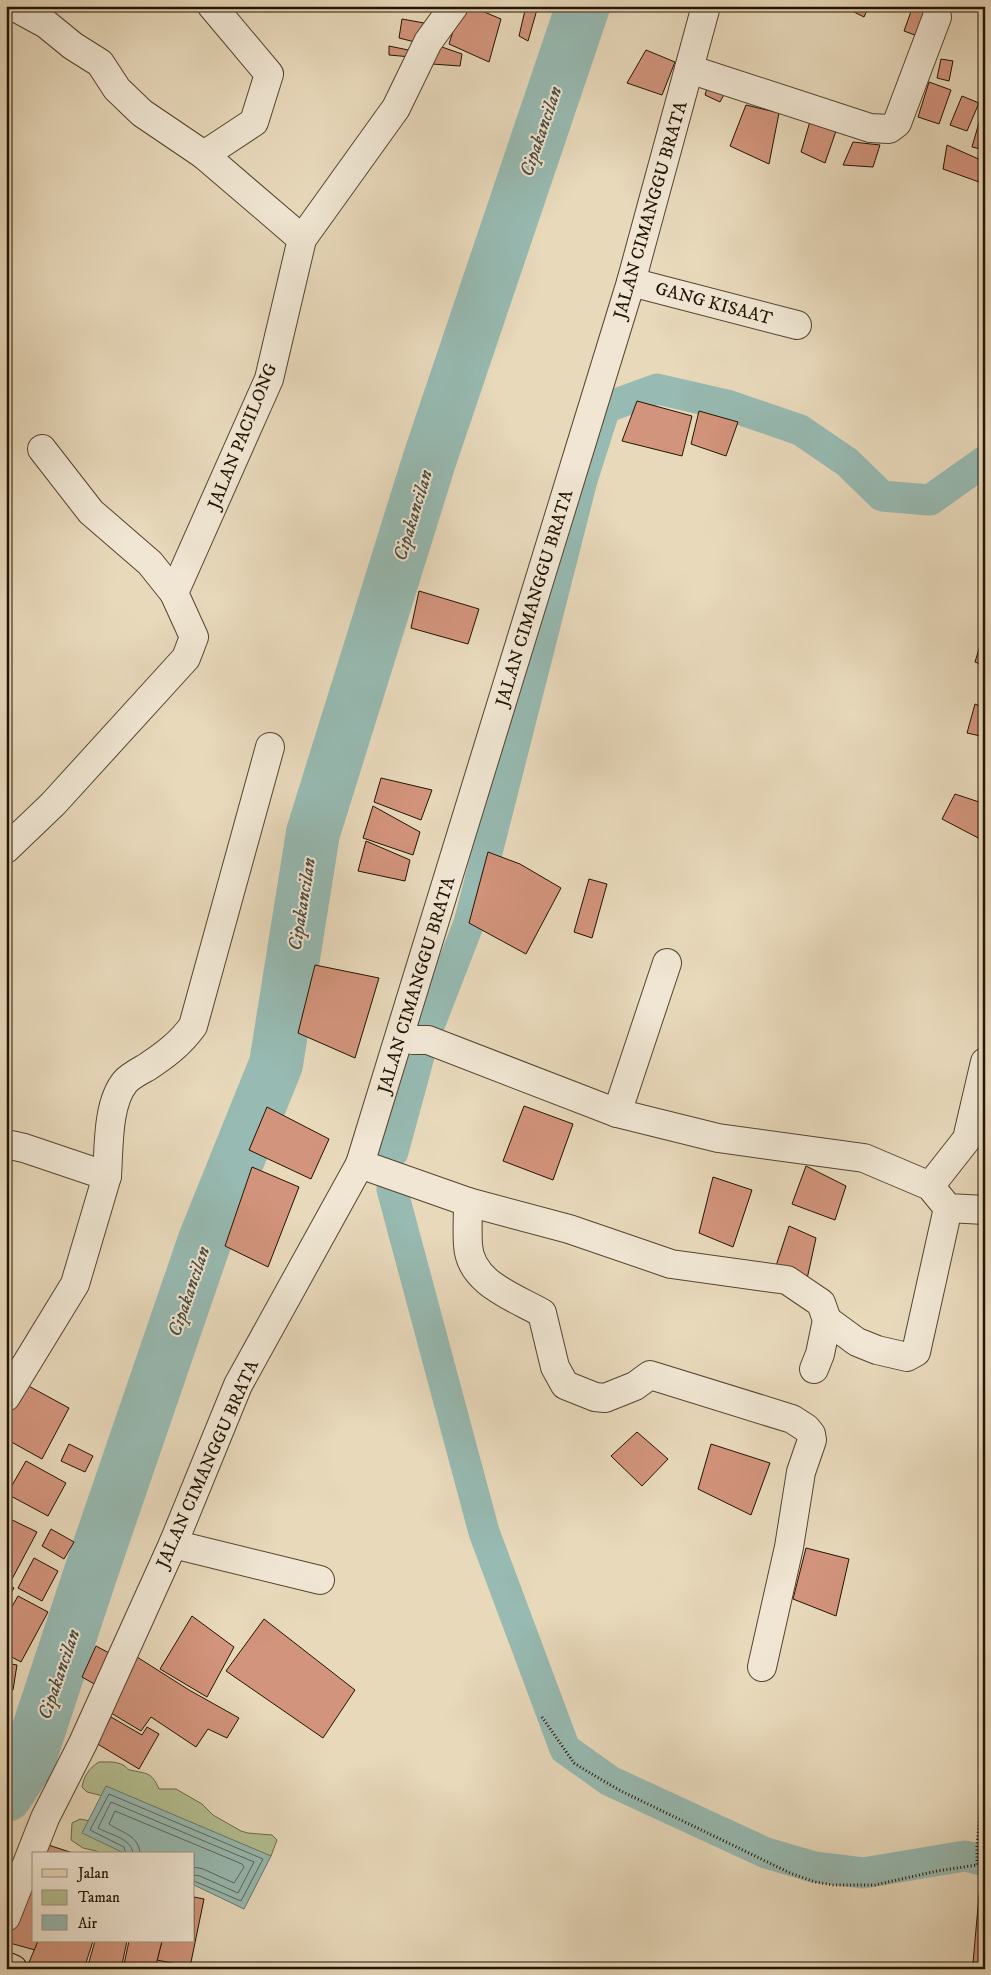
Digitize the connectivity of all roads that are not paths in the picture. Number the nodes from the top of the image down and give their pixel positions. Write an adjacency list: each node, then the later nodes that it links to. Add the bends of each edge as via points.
1 (14, 6): 7 (street, via 46,24 100,63 117,89 142,113)
2 (212, 6): 7 (street, via 270,74 254,122)
3 (454, 6): 8 (street, via 428,42 396,108)
4 (706, 6): 6 (street, JALAN CIMANGGU BRATA)
5 (937, 17): 6 (street, via 897,123 888,129 870,128)
6 (689, 69): 9 (street, JALAN CIMANGGU BRATA)
7 (204, 155): 8 (street)
8 (302, 239): 12 (street, JALAN PACILONG, via 269,379)
9 (631, 282): 10 (street, GANG KISAAT); 16 (street, JALAN CIMANGGU BRATA)
10 (797, 325)
11 (42, 448): 12 (street, via 91,512 150,563)
12 (174, 594): 14 (street, via 194,637 186,658 53,804)
13 (270, 747): 21 (street, via 192,1026 170,1051 125,1081 111,1119)
14 (6, 849)
15 (667, 963): 18 (street)
16 (400, 1037): 18 (street, via 428,1040); 20 (street, JALAN CIMANGGU BRATA)
17 (985, 1062): 22 (street, via 967,1139)
18 (617, 1113): 22 (street, via 718,1138 864,1158)
19 (6, 1144): 21 (street)
20 (360, 1164): 23 (street); 29 (street, JALAN CIMANGGU BRATA, via 238,1385)
21 (107, 1176): 28 (street, via 76,1284)
22 (930, 1186): 24 (street)
23 (468, 1202): 26 (street, via 569,1228 671,1264 786,1280 821,1304); 31 (street, via 468,1247 475,1270 490,1284 542,1313 555,1367 565,1385 605,1398 635,1386 650,1375 792,1419 811,1434)
24 (948, 1208): 25 (street); 26 (street, via 916,1352 907,1357 877,1350 856,1342)
25 (985, 1210)
26 (827, 1320): 27 (street)
27 (814, 1369)
28 (6, 1397)
29 (173, 1544): 30 (street); 32 (street, JALAN CIMANGGU BRATA, via 83,1743 45,1818)
30 (320, 1580)
31 (762, 1667)
32 (6, 1917)
33 (6, 1966): 34 (main road)
34 (13, 1969)

